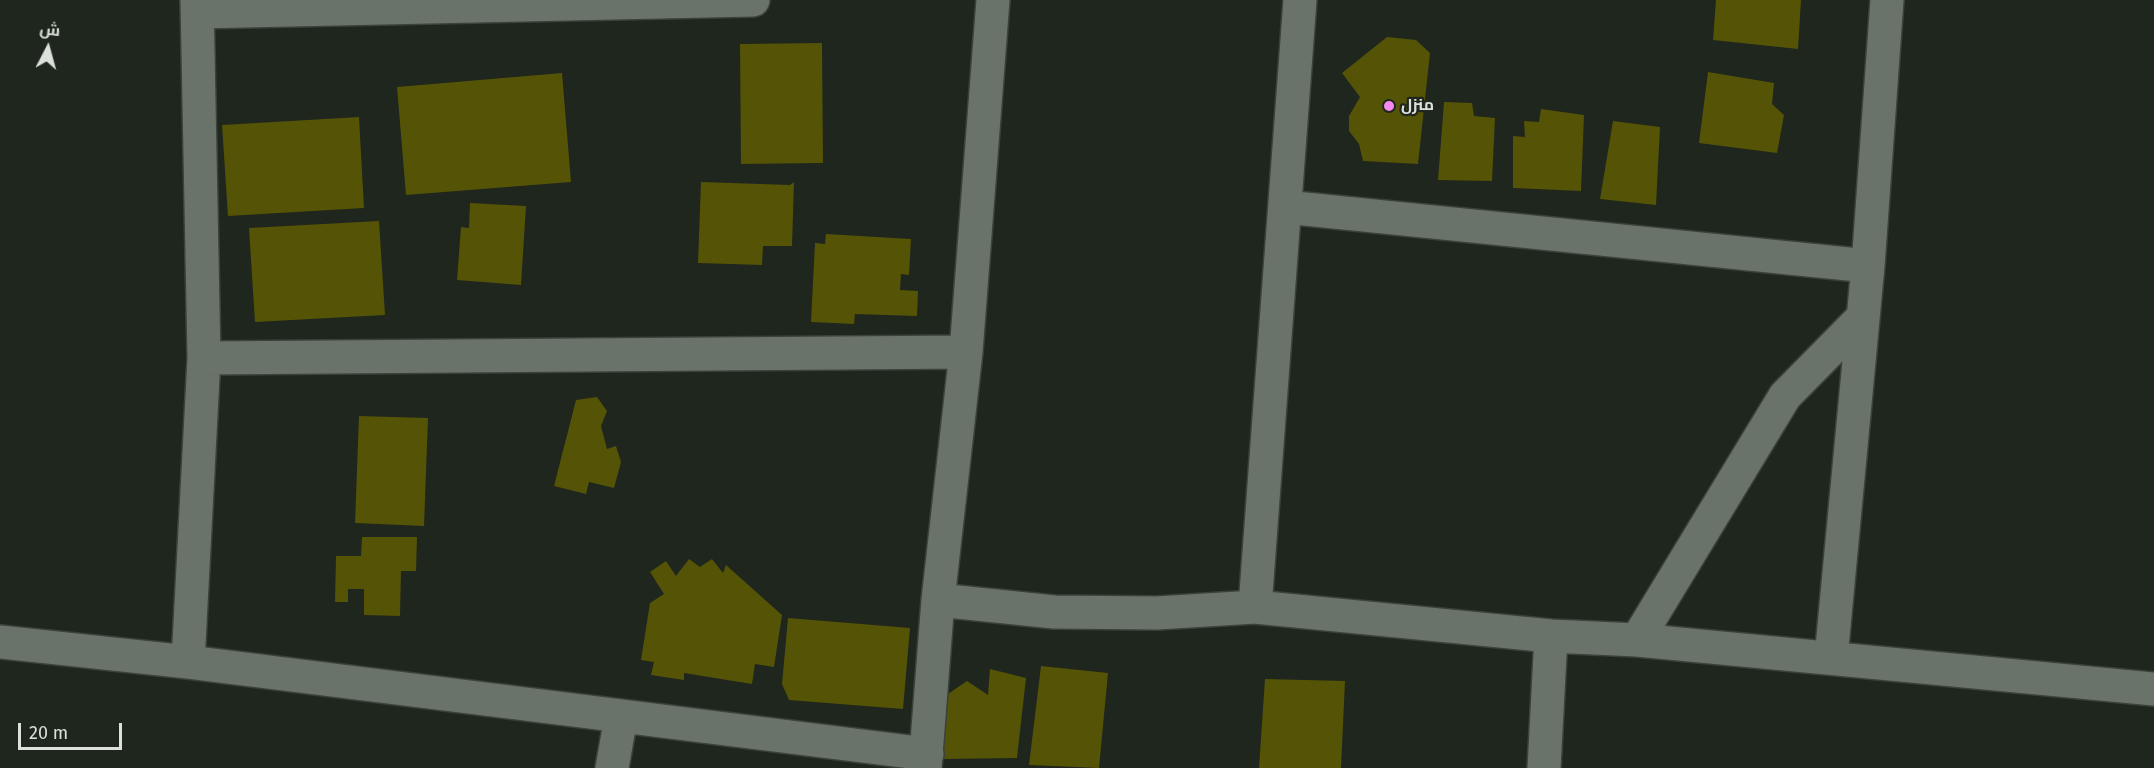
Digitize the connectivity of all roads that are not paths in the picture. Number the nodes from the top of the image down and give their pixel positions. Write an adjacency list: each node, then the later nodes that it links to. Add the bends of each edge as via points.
1 (753, 0): 5 (street)
2 (993, 0): 10 (street)
3 (1300, 0): 7 (street)
4 (1887, 0): 8 (street)
5 (695, 1): 6 (street)
6 (197, 6): 11 (street)
7 (1285, 207): 8 (street); 13 (street)
8 (1868, 266): 9 (street)
9 (1863, 317): 15 (street, via 1785,396); 17 (street)
10 (966, 352): 11 (street); 12 (street)
11 (204, 358): 18 (street)
12 (938, 600): 13 (street, via 1054,612 1157,614); 21 (street)
13 (1255, 607): 14 (street)
14 (1551, 636): 15 (street); 23 (street)
15 (1637, 639): 17 (street)
16 (0, 642): 18 (street)
17 (1831, 658): 19 (street)
18 (188, 662): 20 (street)
19 (2154, 689)
20 (621, 717): 21 (street); 22 (street)
21 (926, 761)
22 (612, 768)
23 (1544, 768)

